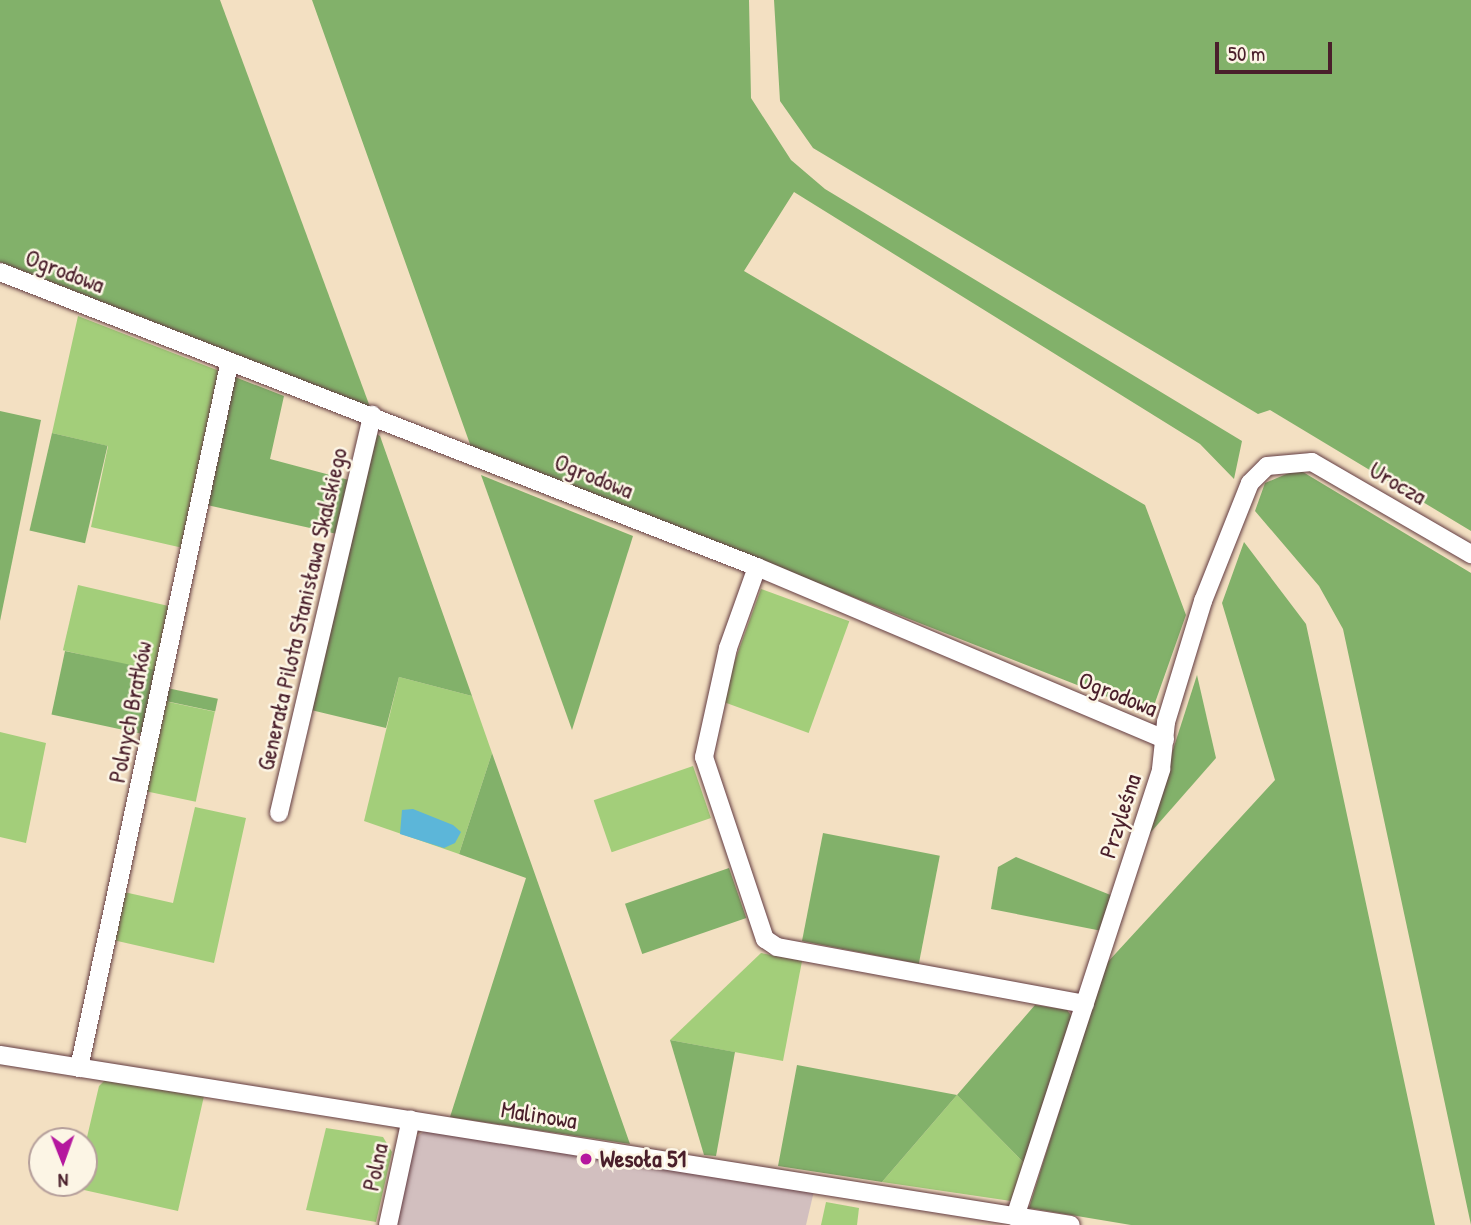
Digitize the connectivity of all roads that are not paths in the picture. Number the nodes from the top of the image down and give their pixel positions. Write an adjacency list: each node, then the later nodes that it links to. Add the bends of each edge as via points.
1 (0, 272): 2 (street, Ogrodowa)
2 (229, 365): 3 (street, Ogrodowa); 11 (street, Polnych Bratków)
3 (372, 415): 6 (street, Ogrodowa); 8 (street, Generała Pilota Stanisława Skalskiego)
4 (1298, 460): 5 (street, Urocza, via 1322,466); 7 (street, Przyleśna, via 1267,466 1243,494 1203,601)
5 (1471, 554)
6 (757, 567): 7 (street, Ogrodowa); 9 (street, via 728,648 704,757 765,939 777,947)
7 (1165, 739): 9 (street, Przyleśna, via 1161,769)
8 (279, 813)
9 (1085, 1004): 13 (street, Przyleśna)
10 (0, 1055): 11 (street, Malinowa)
11 (79, 1068): 12 (street, Malinowa)
12 (411, 1119): 13 (street, Malinowa); 14 (street, Polna)
13 (1015, 1217): 15 (street, Malinowa)
14 (388, 1225)
15 (1071, 1225)

